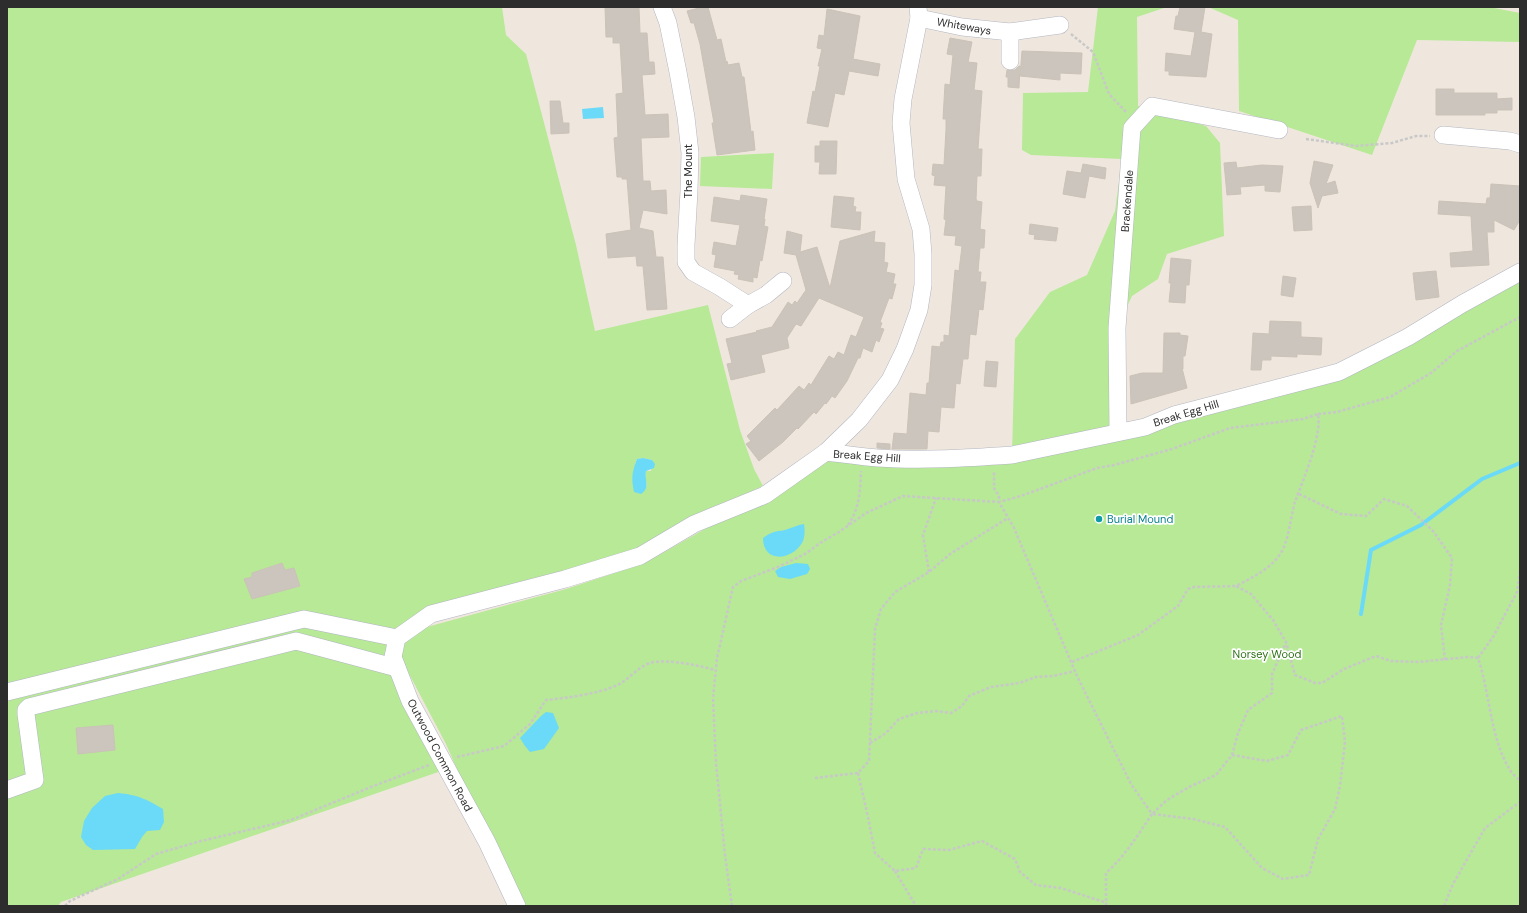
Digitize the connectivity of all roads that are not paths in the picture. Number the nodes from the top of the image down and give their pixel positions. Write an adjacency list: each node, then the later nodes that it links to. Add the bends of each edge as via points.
1 (662, 7): 11 (street, The Mount, via 668,23 678,72 690,153 686,262 693,272 720,286)
2 (919, 12): 4 (street, Whiteways, via 962,27); 14 (street, via 902,99 901,123 906,179 920,229 923,254 923,285 919,310 890,380 859,420)
3 (1060, 25): 4 (street, Whiteways)
4 (1010, 32): 5 (street)
5 (1010, 61)
6 (1280, 130): 13 (street, Brackendale, via 1152,106 1132,128 1117,328)
7 (1443, 135): 8 (street)
8 (1520, 144)
9 (1520, 272): 13 (street, Break Egg Hill, via 1408,337 1339,372 1174,415 1145,427)
10 (783, 281): 11 (street)
11 (748, 306): 12 (street)
12 (730, 319)
13 (1118, 432): 14 (street, Break Egg Hill, via 1012,455 940,459 880,458)
14 (826, 452): 15 (street, via 765,494 694,524 640,556 431,614)
15 (397, 638): 16 (street, Outwood Common Road, via 393,657); 17 (street, via 304,620)
16 (397, 668): 18 (street, via 296,641 29,707 26,714 35,780); 19 (street, Outwood Common Road, via 410,701 486,842)
17 (7, 692)
18 (7, 790)
19 (517, 906)

